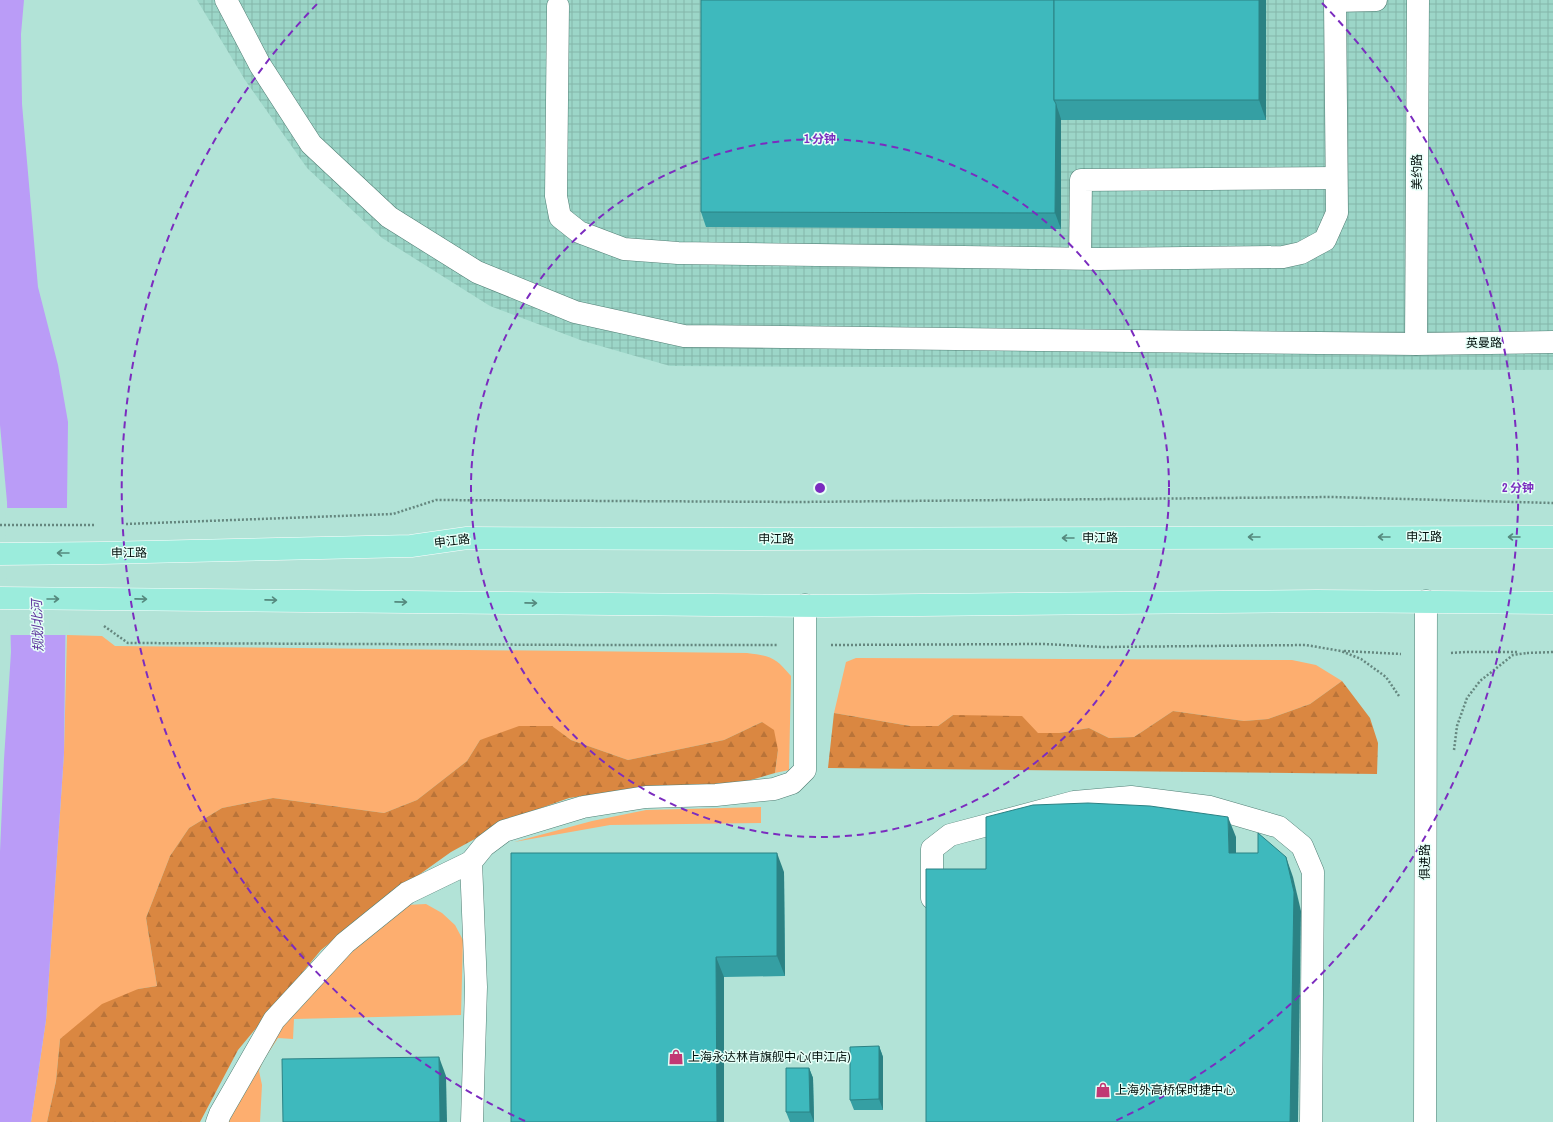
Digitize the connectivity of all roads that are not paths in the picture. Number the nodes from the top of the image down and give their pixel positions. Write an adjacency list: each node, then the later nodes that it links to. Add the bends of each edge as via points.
1 (226, 0): 8 (street, 英曼路, via 260,65 311,144 389,217 477,272 575,312 684,336)
2 (1376, 0): 5 (street, via 1335,1)
3 (1418, 0): 8 (street, 美约路)
4 (558, 6): 6 (street, via 556,196 560,217 579,232 624,249 678,253)
5 (1336, 178): 6 (street, via 1337,213 1325,240 1300,253 1283,257); 6 (street, via 1081,180)
6 (1080, 258)
7 (1553, 342): 8 (street, 英曼路)
8 (1416, 344)
9 (1553, 537): 10 (main road, 申江路, one-way to 10, via 467,538 411,546)
10 (0, 554)
11 (0, 598): 14 (main road, one-way to 14)
12 (1426, 601): 13 (main road); 14 (main road); 20 (street, 俱进路)
13 (1553, 603)
14 (806, 605): 15 (street, via 805,770 792,783 753,792 646,797 583,807 504,831 484,846)
15 (471, 862): 17 (street, via 407,893 345,943 274,1020); 18 (street, via 476,987)
16 (932, 920): 19 (street, via 932,850 950,834 1074,802 1131,797 1210,807 1279,827 1302,846 1313,872)
17 (217, 1122)
18 (472, 1122)
19 (1311, 1122)
20 (1425, 1122)

